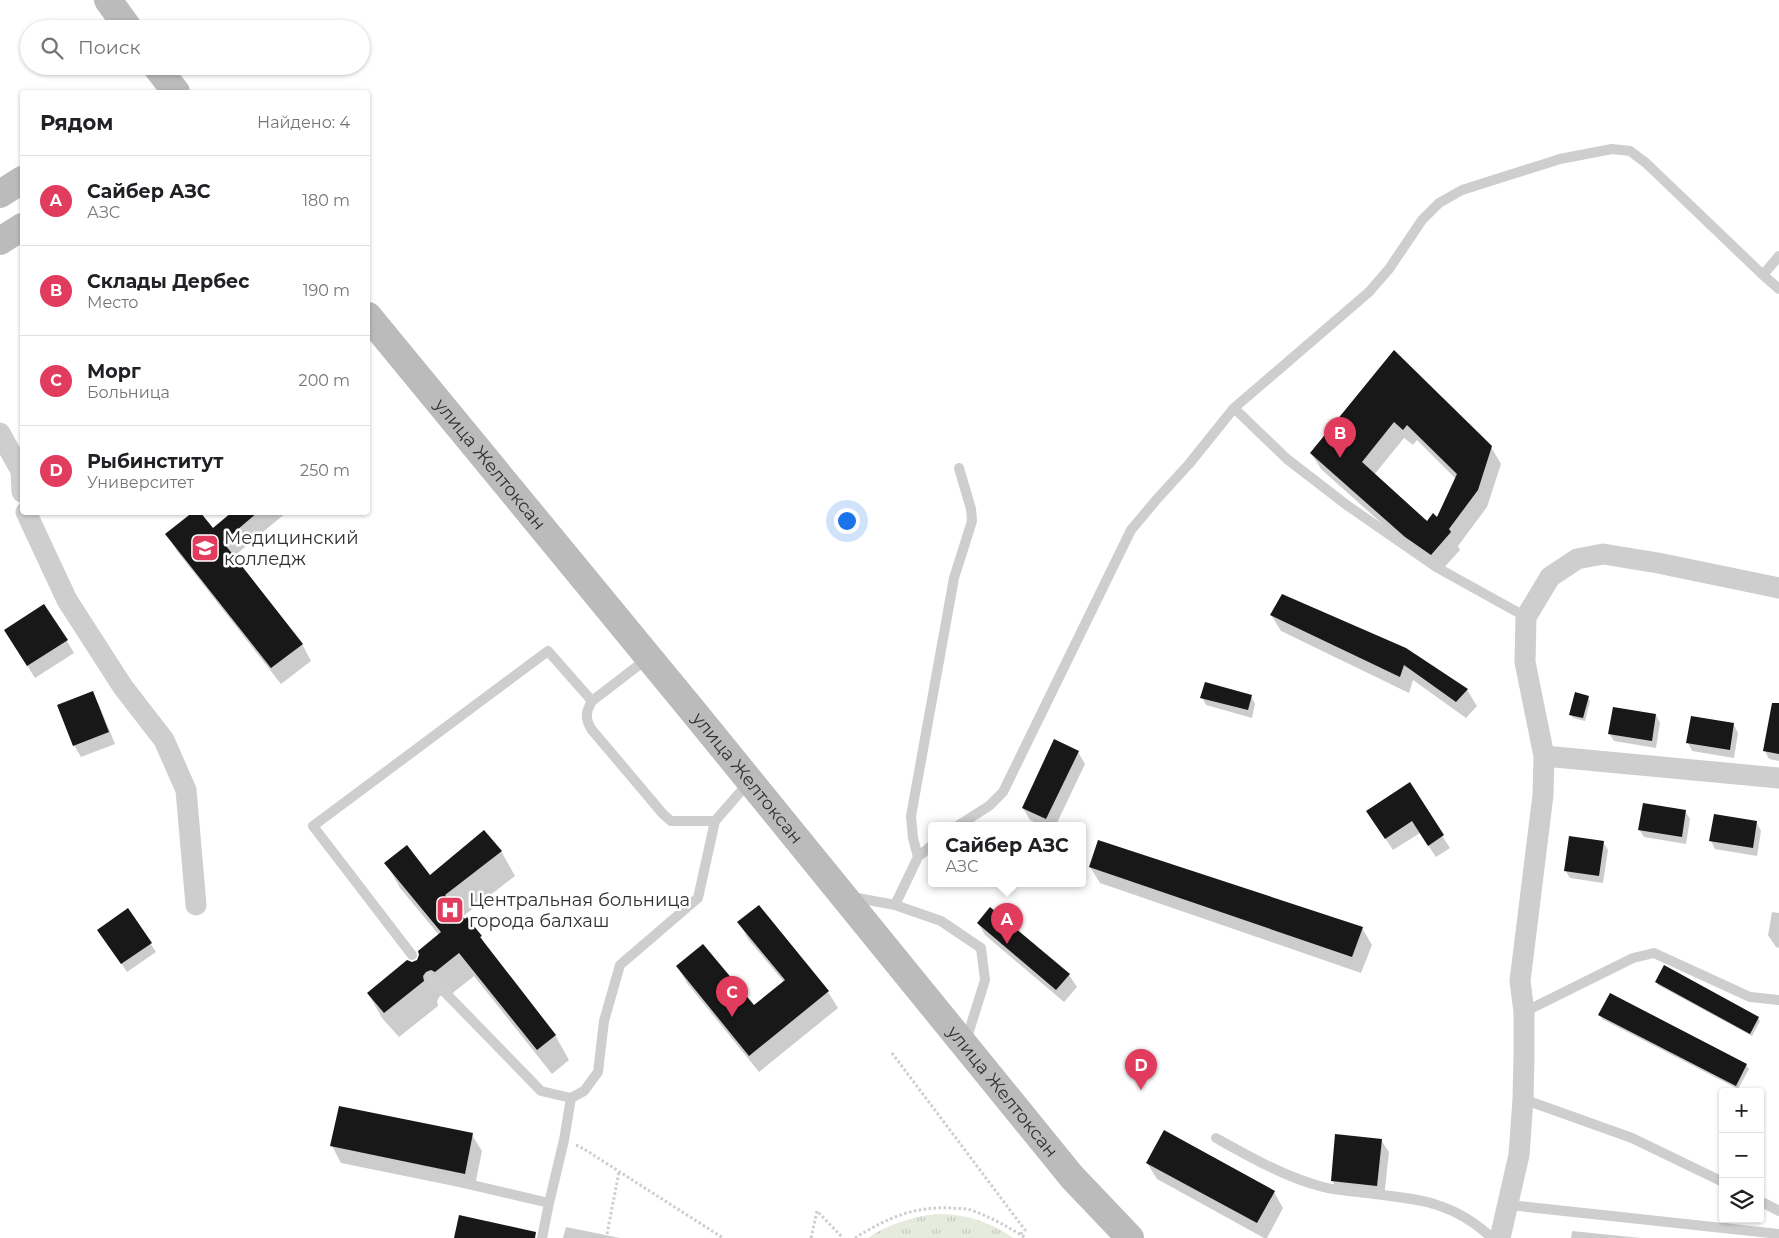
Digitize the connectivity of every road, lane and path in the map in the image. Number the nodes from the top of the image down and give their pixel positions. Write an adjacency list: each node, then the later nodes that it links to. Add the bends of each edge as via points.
1 (108, 0): 2 (main road)
2 (122, 20)
3 (20, 181): 4 (main road)
4 (0, 194)
5 (20, 228): 6 (main road)
6 (0, 241)
7 (1779, 256): 8 (lane)
8 (1763, 275): 9 (lane); 11 (lane, via 1646,163 1630,152 1612,149 1560,159 1462,190 1439,203 1422,220 1369,292)
9 (1779, 289)
10 (370, 318): 18 (main road, улица Желтоксан)
11 (1234, 408): 17 (lane, via 1287,459 1348,506 1436,567); 24 (lane, via 1131,530 1003,792 989,806)
12 (0, 433): 14 (street)
13 (959, 468): 26 (lane, via 972,520 954,578 911,816)
14 (20, 469)
15 (27, 515): 28 (street, via 67,600 123,687 164,740 186,790)
16 (1779, 588): 17 (street, via 1603,554 1577,559 1550,577)
17 (1526, 617): 20 (street, via 1525,662)
18 (648, 657): 19 (lane); 22 (main road, улица Желтоксан)
19 (592, 701): 23 (lane, via 586,711 586,721 662,814 672,821); 30 (lane, via 548,651 313,826)
20 (1544, 756): 21 (street); 33 (street, via 1544,795 1520,982)
21 (1779, 778)
22 (750, 781): 23 (lane); 27 (main road, улица Желтоксан)
23 (715, 821): 36 (lane, via 698,898 620,965 604,1021 598,1072 584,1091)
24 (964, 822)
25 (928, 848): 26 (lane)
26 (918, 857): 29 (lane)
27 (843, 896): 29 (lane); 34 (main road, улица Желтоксан)
28 (196, 905)
29 (895, 905): 34 (lane, via 941,921 981,948 985,980)
30 (412, 955)
31 (430, 977): 36 (lane, via 541,1091)
32 (1779, 1000): 33 (lane, via 1750,997 1654,953 1633,958)
33 (1524, 1012): 37 (street)
34 (965, 1045): 50 (main road, улица Желтоксан, via 1072,1177)
35 (892, 1053): 49 (path, via 1025,1230)
36 (571, 1098): 39 (lane)
37 (1523, 1099): 42 (lane, via 1632,1138); 45 (street, via 1519,1155)
38 (1216, 1138): 57 (lane, via 1259,1162 1324,1188 1426,1200 1452,1209 1477,1224)
39 (564, 1140): 41 (path); 44 (lane)
40 (404, 1169): 44 (lane)
41 (619, 1172): 47 (path); 52 (path)
42 (1719, 1180)
43 (1764, 1202): 46 (lane)
44 (549, 1203): 51 (lane)
45 (1509, 1205): 48 (lane); 58 (street)
46 (1779, 1211)
47 (607, 1234)
48 (1779, 1234)
49 (1020, 1235): 55 (path, via 970,1210 941,1208 914,1210 881,1222); 56 (path)
50 (1127, 1236)
51 (542, 1238)
52 (723, 1238)
53 (811, 1238): 54 (path, via 817,1211)
54 (843, 1238)
55 (855, 1238)
56 (1026, 1238)
57 (1492, 1238)
58 (1500, 1238)

